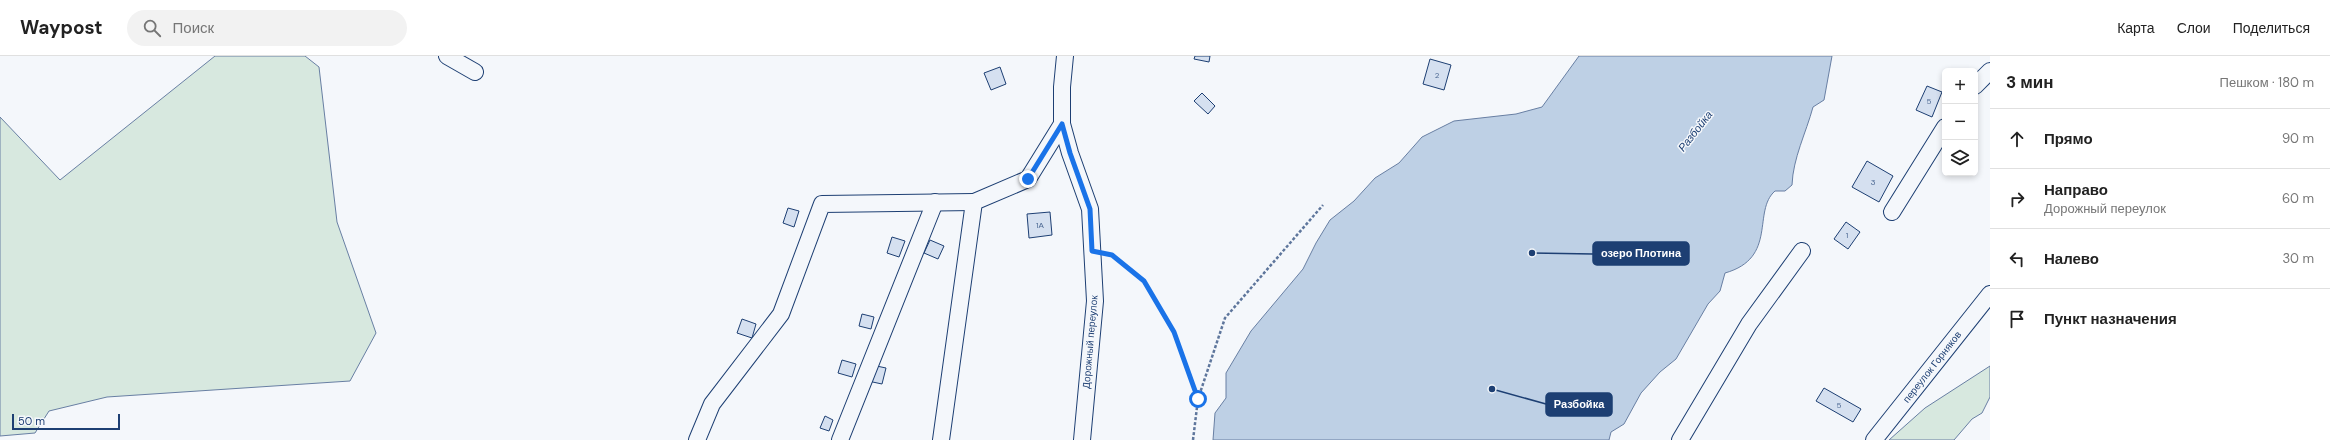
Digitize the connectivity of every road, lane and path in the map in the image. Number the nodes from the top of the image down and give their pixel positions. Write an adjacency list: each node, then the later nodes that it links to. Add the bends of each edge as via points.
1 (447, 56): 4 (street)
2 (1065, 56): 6 (street, Дорожный переулок)
3 (1990, 71): 5 (street)
4 (475, 72)
5 (1978, 83)
6 (1062, 124): 9 (street, via 1028,179); 12 (street, Дорожный переулок, via 1090,209)
7 (1942, 132): 11 (street)
8 (935, 202): 9 (street); 16 (street, via 822,204 781,314 712,404); 17 (street)
9 (974, 202): 18 (street)
10 (1323, 205): 15 (path, via 1225,318)
11 (1892, 212)
12 (1092, 251): 15 (path, via 1112,255 1144,281 1174,332); 19 (street, Дорожный переулок, via 1095,301)
13 (1802, 252): 21 (street, via 1749,324)
14 (1990, 294): 22 (street, переулок Горняков)
15 (1198, 399): 20 (path)
16 (697, 440)
17 (840, 440)
18 (941, 440)
19 (1082, 440)
20 (1193, 440)
21 (1680, 440)
22 (1874, 440)

